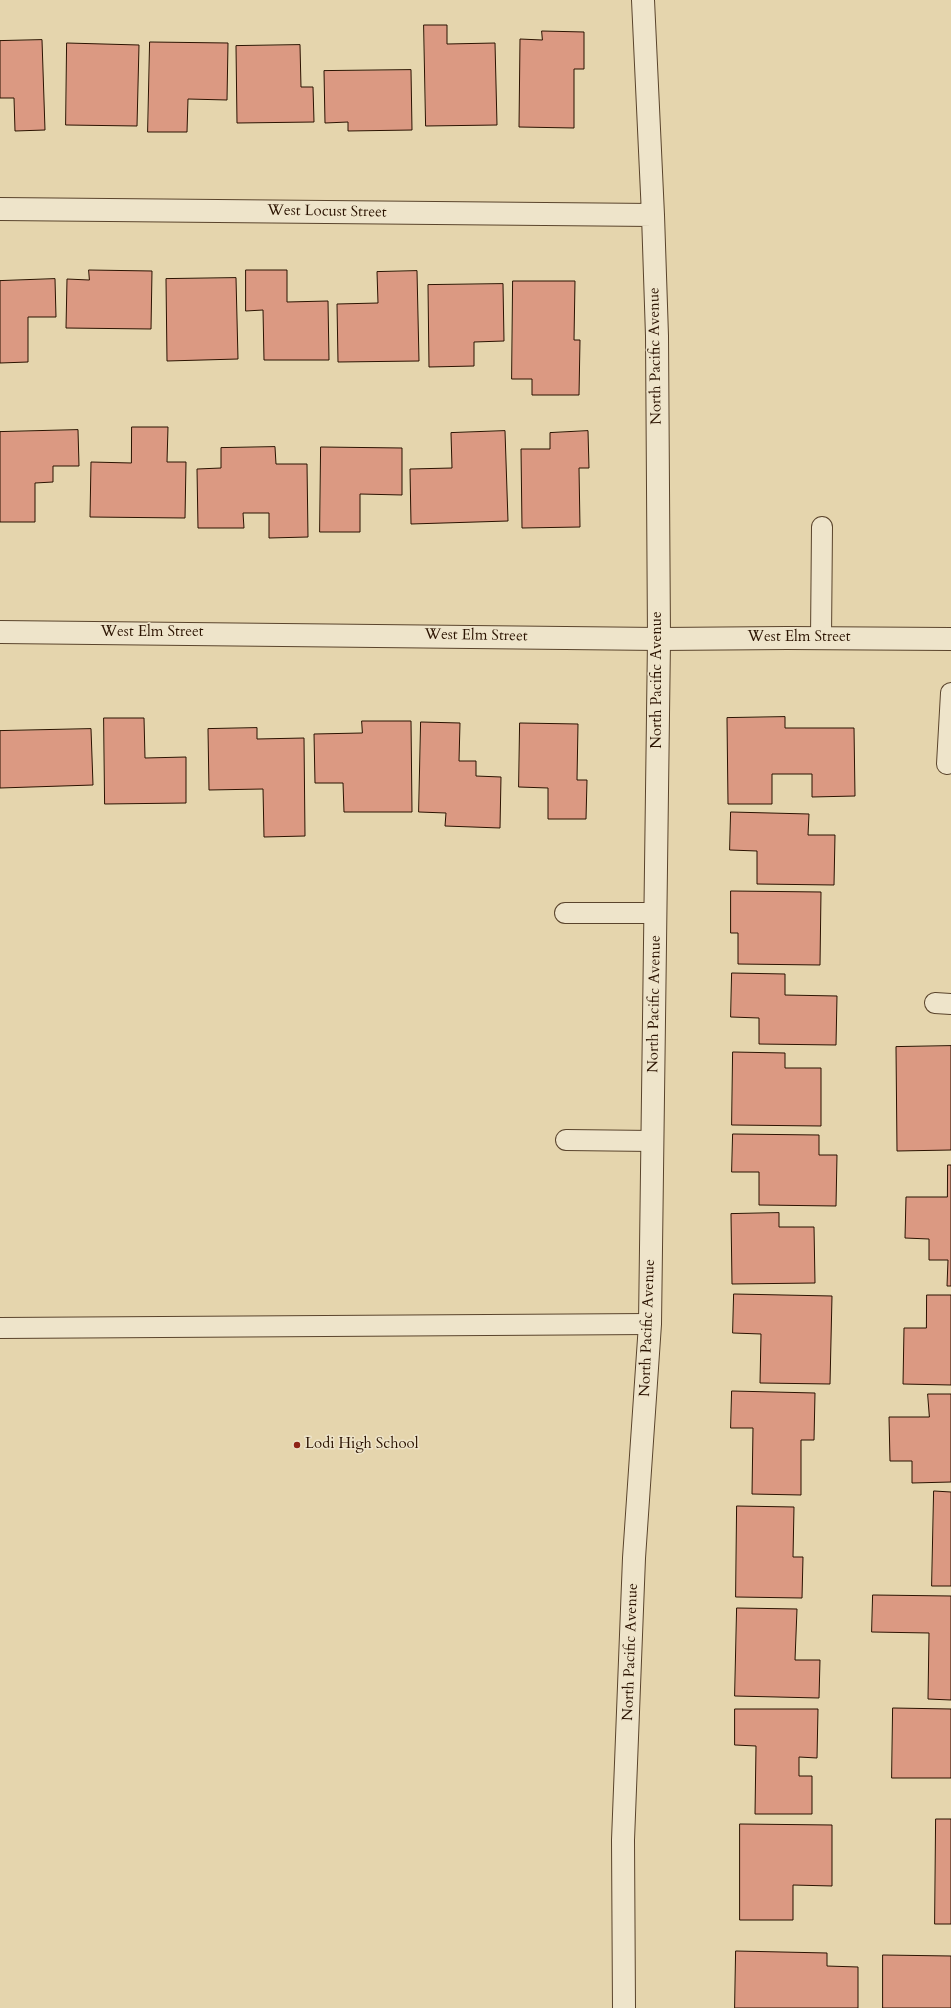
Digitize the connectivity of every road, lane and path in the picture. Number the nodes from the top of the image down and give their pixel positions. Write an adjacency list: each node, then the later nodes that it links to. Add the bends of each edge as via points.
1 (647, 2): 3 (street, North Pacific Avenue)
2 (0, 209): 3 (street, West Locust Street)
3 (654, 215): 7 (street, North Pacific Avenue)
4 (822, 527): 6 (lane)
5 (0, 632): 7 (street, West Elm Street)
6 (820, 638): 7 (street, West Elm Street); 8 (street, West Elm Street)
7 (659, 639): 12 (street, North Pacific Avenue)
8 (951, 639)
9 (951, 692): 10 (lane)
10 (946, 764)
11 (565, 913): 12 (lane)
12 (656, 913): 14 (street, North Pacific Avenue)
13 (566, 1140): 14 (lane)
14 (653, 1141): 15 (street, North Pacific Avenue)
15 (650, 1324): 16 (lane); 17 (street, North Pacific Avenue, via 634,1558 624,1840)
16 (0, 1328)
17 (624, 2008)

